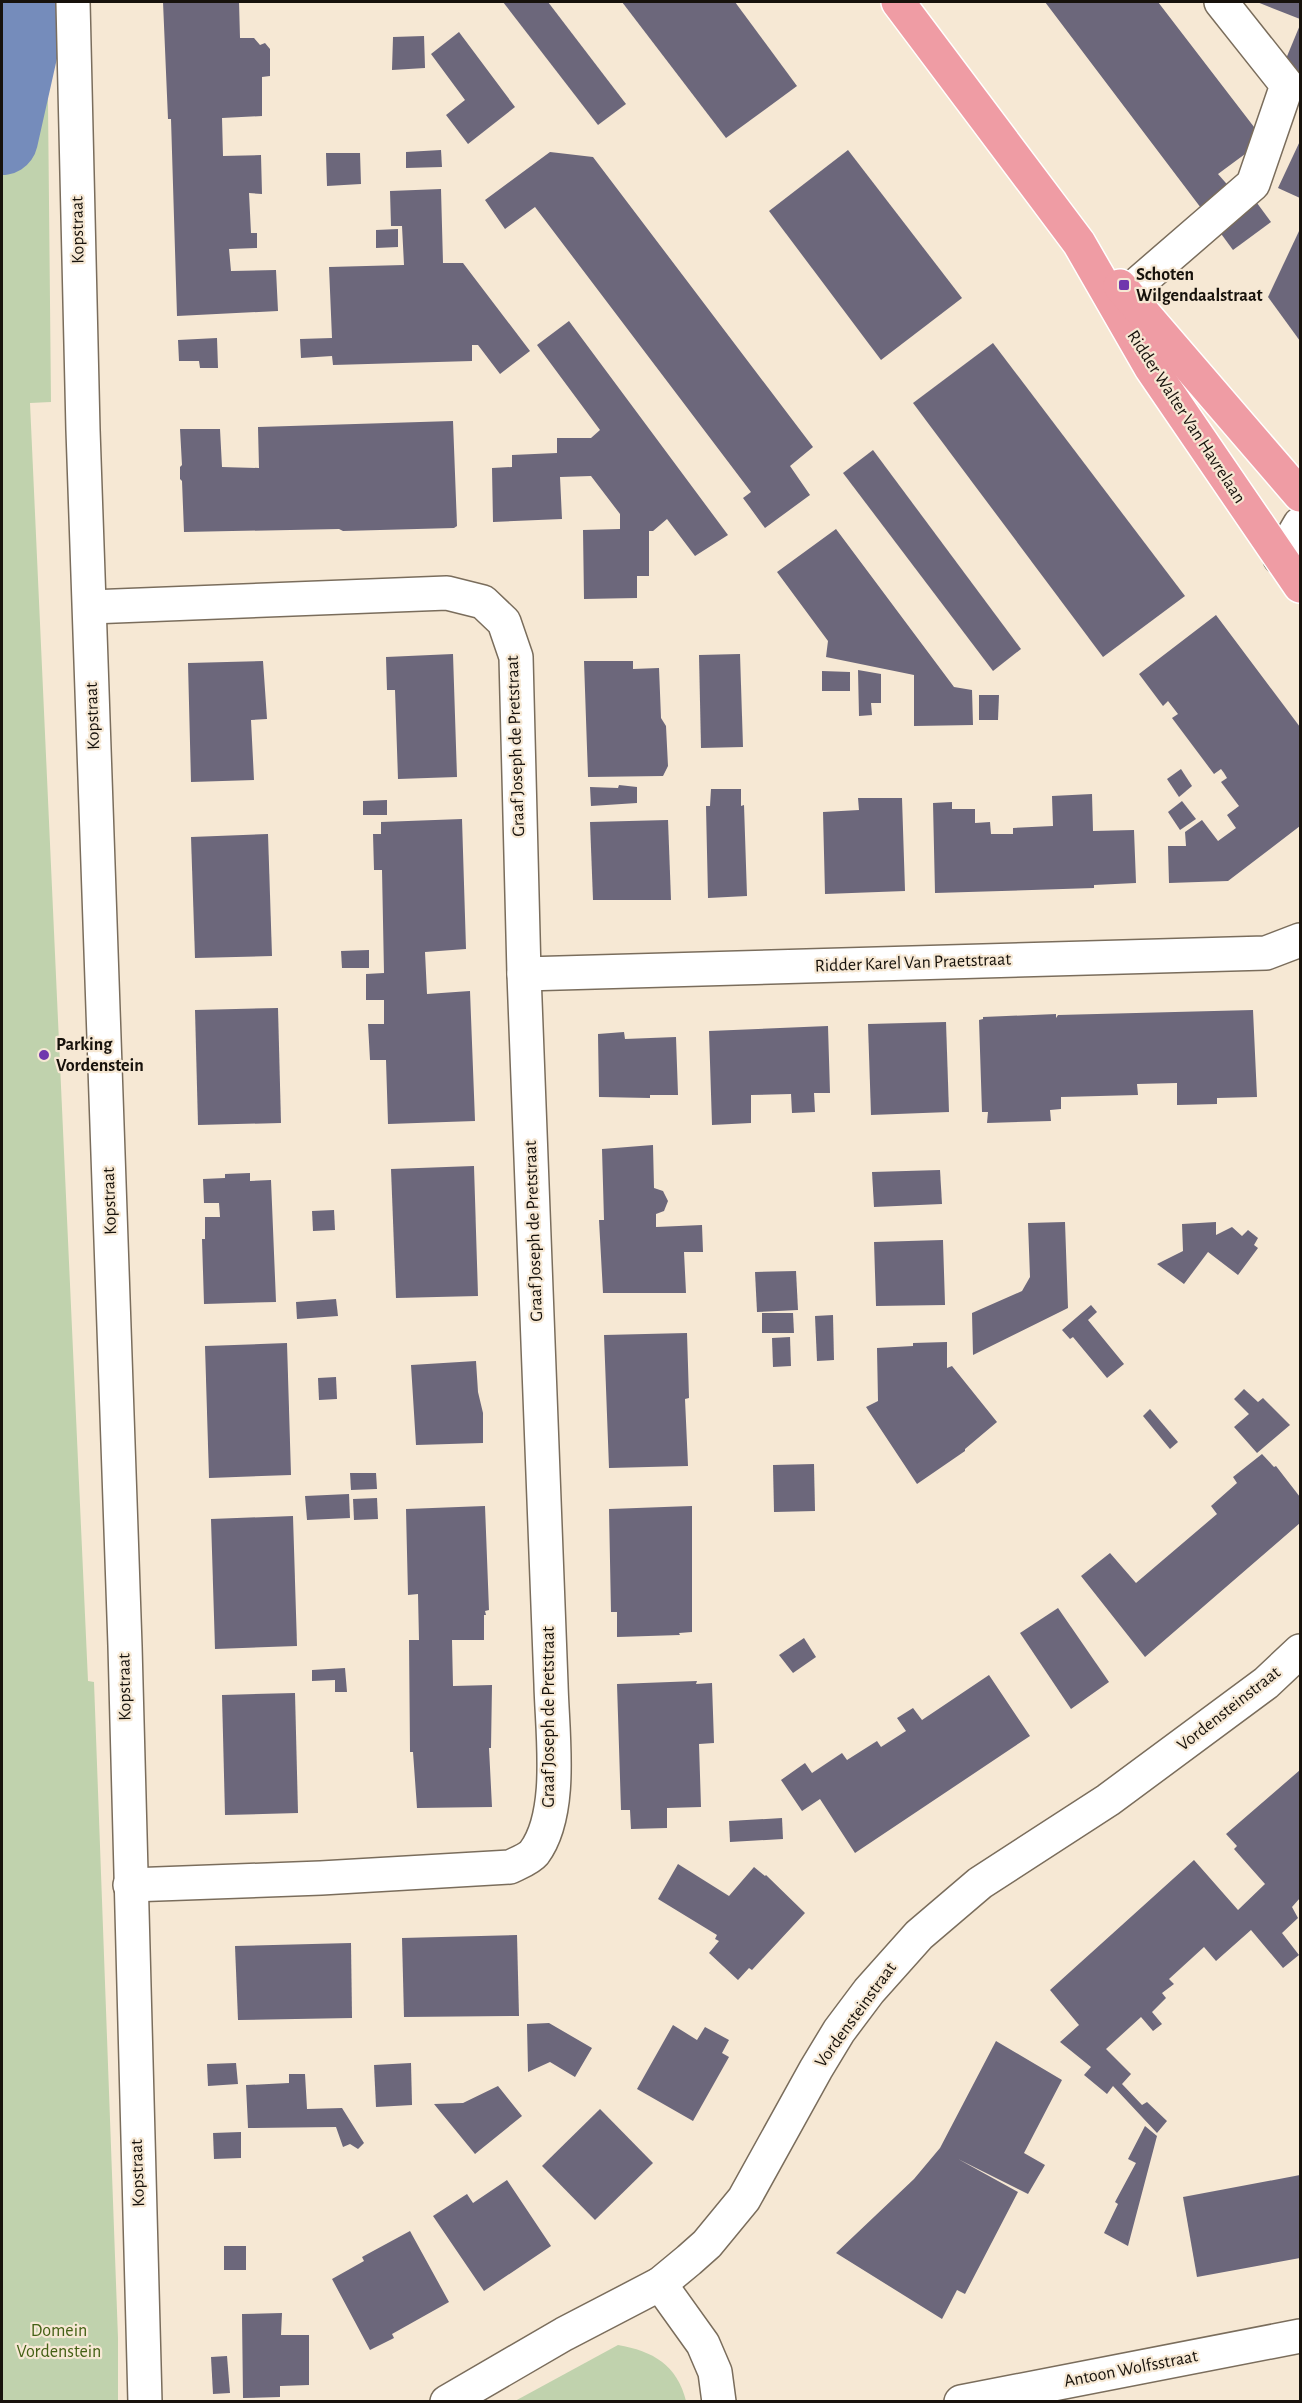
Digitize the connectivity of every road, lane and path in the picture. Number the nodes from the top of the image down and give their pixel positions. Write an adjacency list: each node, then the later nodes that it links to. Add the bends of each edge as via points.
1 (73, 2): 10 (street, Kopstraat)
2 (898, 2): 4 (main road, Ridder Walter Van Havrelaan)
3 (1221, 2): 5 (street, via 1287,85 1253,184)
4 (1078, 243): 5 (main road, Ridder Walter Van Havrelaan); 8 (main road, Ridder Walter Van Havrelaan, via 1151,368)
5 (1127, 293): 6 (main road, Ridder Walter Van Havrelaan)
6 (1300, 495)
7 (1300, 524): 8 (street)
8 (1280, 558): 9 (main road, Ridder Walter Van Havrelaan)
9 (1300, 586)
10 (90, 607): 12 (street, Graaf Joseph de Pretstraat, via 447,594 483,602 504,622 516,657); 14 (street, Kopstraat)
11 (1300, 940): 12 (street, Ridder Karel Van Praetstraat, via 1266,953)
12 (524, 974): 14 (street, Graaf Joseph de Pretstraat, via 551,1684 553,1800 548,1826 533,1854 510,1867)
13 (1300, 1651): 15 (street, Vordensteinstraat, via 1266,1683 1108,1800 980,1883 919,1935 839,2031 744,2199 706,2244)
14 (130, 1885): 17 (street, Kopstraat)
15 (660, 2284): 18 (street, Vordensteinstraat); 19 (street, via 703,2344 714,2372)
16 (1300, 2336): 20 (street, Antoon Wolfsstraat)
17 (145, 2402)
18 (447, 2402)
19 (719, 2402)
20 (961, 2402)

